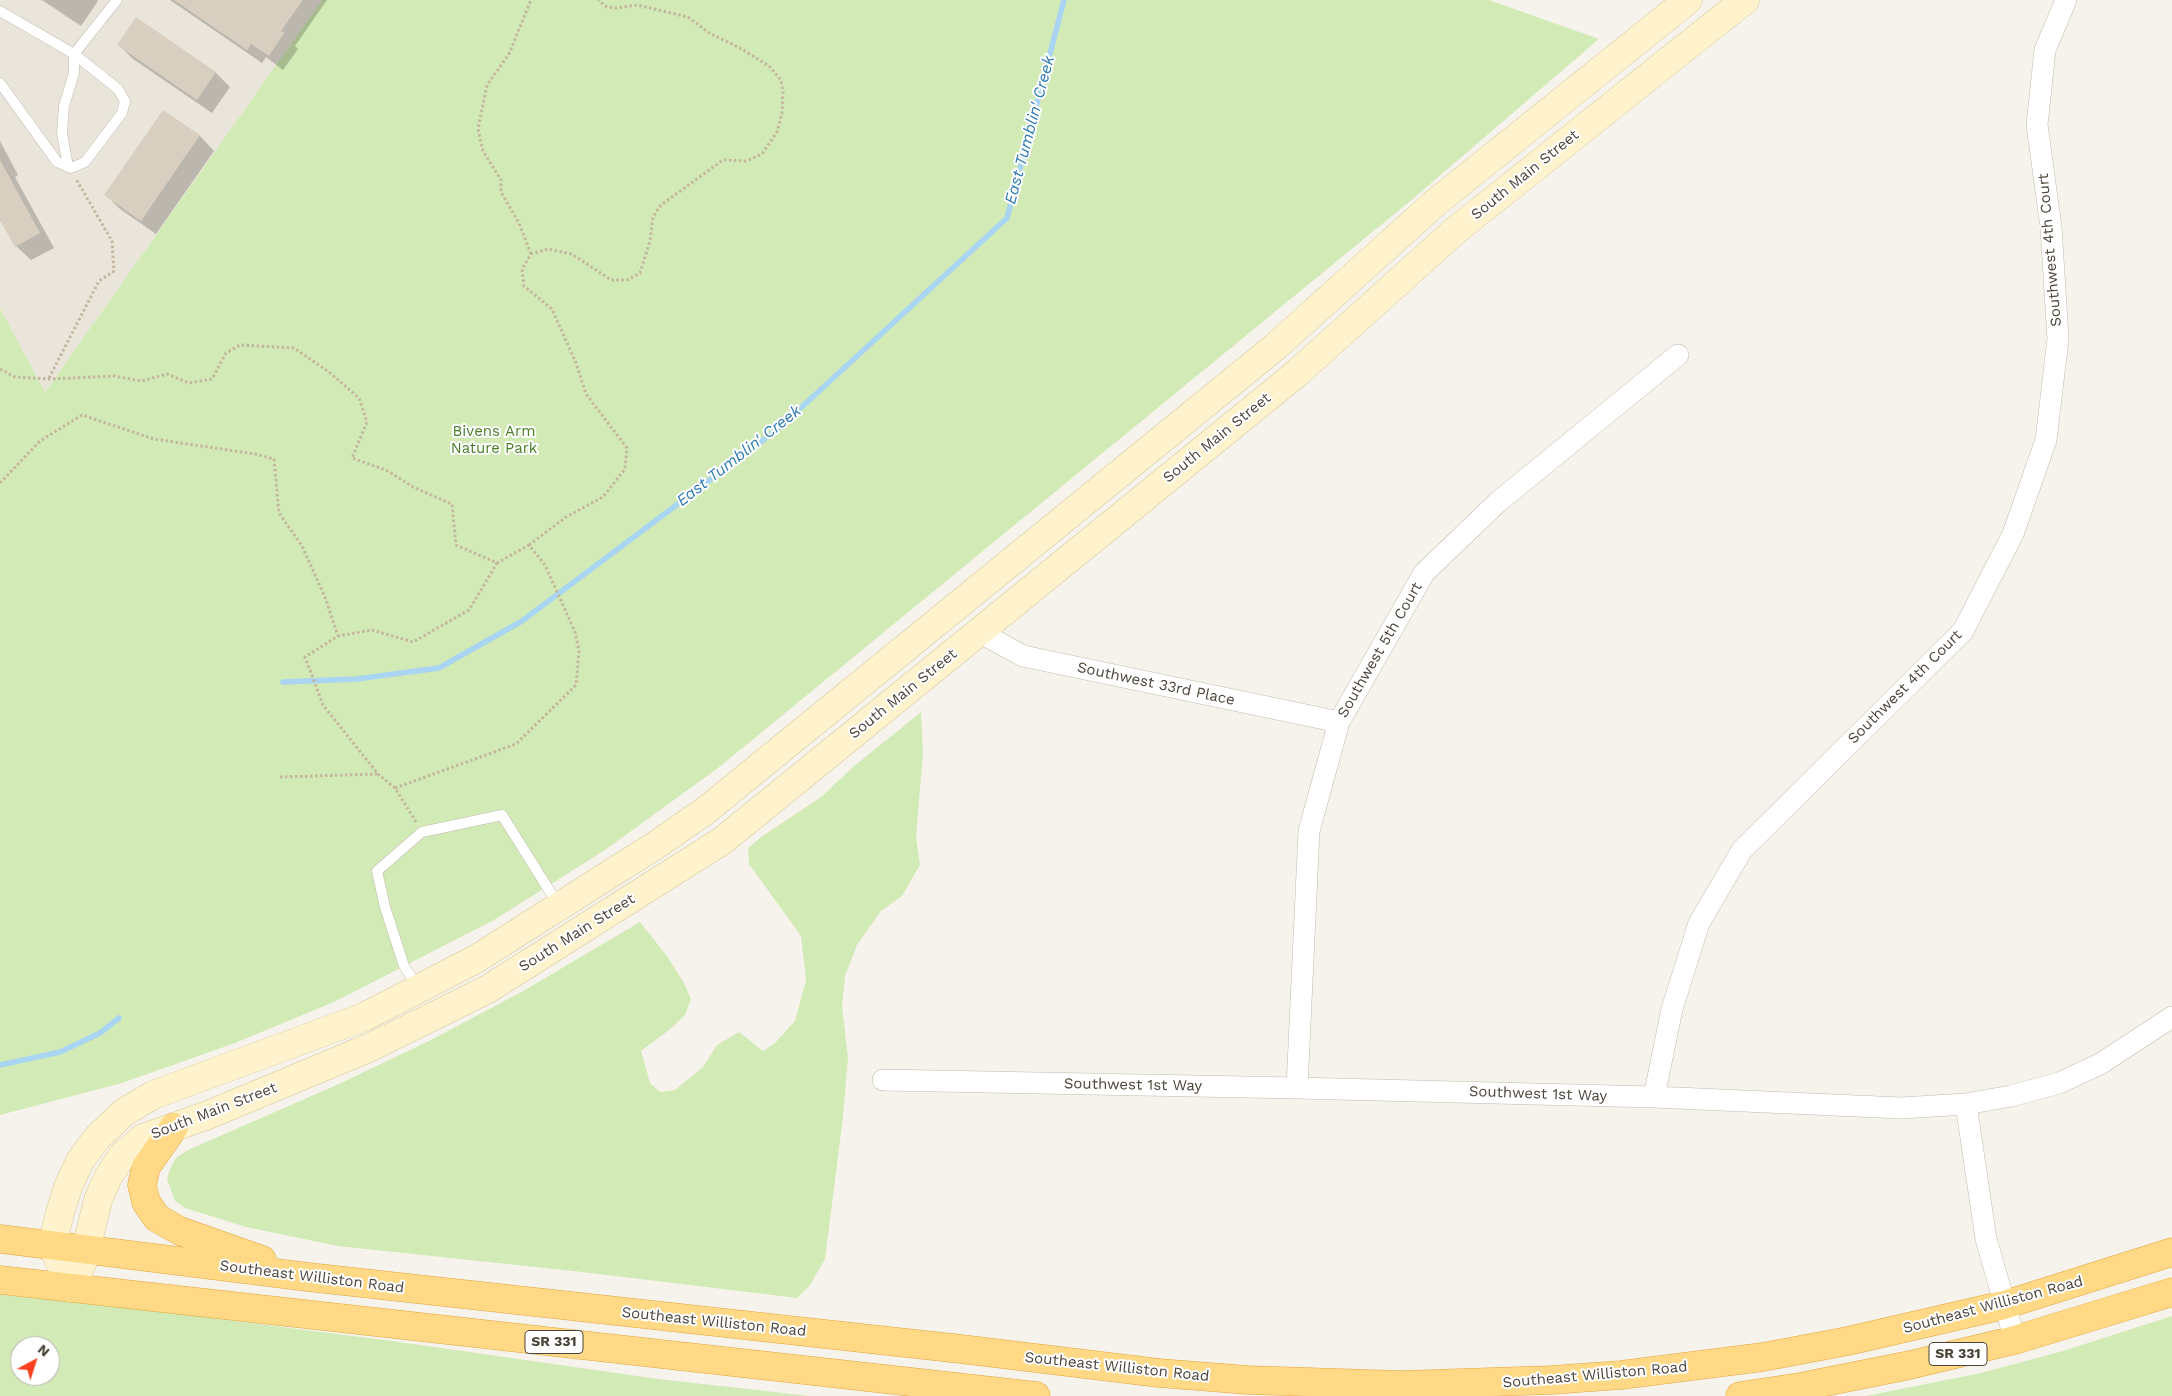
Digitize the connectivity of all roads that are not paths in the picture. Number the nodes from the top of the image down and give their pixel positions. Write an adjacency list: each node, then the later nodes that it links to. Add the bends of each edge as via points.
1 (117, 0): 6 (lane)
2 (1688, 0): 10 (main road, South Main Street, via 1435,203 1275,347)
3 (2066, 0): 21 (street, Southwest 4th Court, via 2045,50 2037,125 2051,227 2058,339 2046,440 2013,534 1963,631 1742,850 1699,922 1672,1009)
4 (1740, 2): 11 (main road, South Main Street, via 1456,230 1296,374)
5 (0, 11): 6 (lane)
6 (74, 54): 8 (lane, via 74,73 64,106 62,133); 8 (lane, via 118,89 125,101 122,113 85,162)
7 (0, 83): 8 (lane, via 57,162)
8 (68, 167)
9 (1678, 355): 12 (street, Southwest 5th Court, via 1498,502 1424,573)
10 (957, 606): 11 (main road); 13 (main road, South Main Street, via 705,812)
11 (979, 632): 12 (street, Southwest 33rd Place, via 1023,656); 14 (main road, South Main Street, via 722,841)
12 (1339, 722): 20 (street, Southwest 5th Court, via 1309,831)
13 (656, 845): 14 (main road); 15 (main road, South Main Street)
14 (676, 871): 17 (main road, South Main Street)
15 (560, 907): 16 (main road, South Main Street, via 476,959); 16 (lane, via 502,815 422,832 377,872 404,966)
16 (419, 987): 17 (main road); 25 (main road, South Main Street, via 364,1017 153,1095 123,1113 97,1138 80,1161 68,1187)
17 (456, 1006): 23 (main road, South Main Street, via 371,1047)
18 (2172, 1017): 22 (street, Southwest 1st Way, via 2100,1064 2059,1083)
19 (883, 1080): 20 (street, Southwest 1st Way)
20 (1297, 1088): 21 (street, Southwest 1st Way)
21 (1654, 1098): 22 (street, Southwest 1st Way, via 1901,1108)
22 (1966, 1104): 32 (street, via 1986,1239)
23 (174, 1127): 26 (main road, South Main Street, via 143,1138 122,1156 98,1200); 28 (highway, via 146,1168 142,1185 146,1202 157,1218 180,1230)
24 (0, 1240): 25 (highway, SR 331)
25 (52, 1245): 26 (highway, Southeast Williston Road / SR 331); 30 (main road)
26 (88, 1250): 28 (highway, Southeast Williston Road / SR 331); 30 (main road, South Main Street)
27 (2172, 1252): 32 (highway, Southeast Williston Road / SR 331)
28 (308, 1277): 34 (highway, Southeast Williston Road / SR 331)
29 (0, 1280): 30 (highway, SR 331)
30 (71, 1288): 35 (highway, SR 331)
31 (2172, 1292): 33 (highway, SR 331)
32 (2004, 1305): 33 (street); 34 (highway, Southeast Williston Road / SR 331, via 1763,1357 1630,1374 1551,1380 1401,1385 1266,1381 1159,1373)
33 (2015, 1340): 37 (highway, SR 331, via 1910,1365)
34 (961, 1349): 35 (highway)
35 (958, 1392): 36 (highway, SR 331)
36 (1036, 1396)
37 (1740, 1396)

